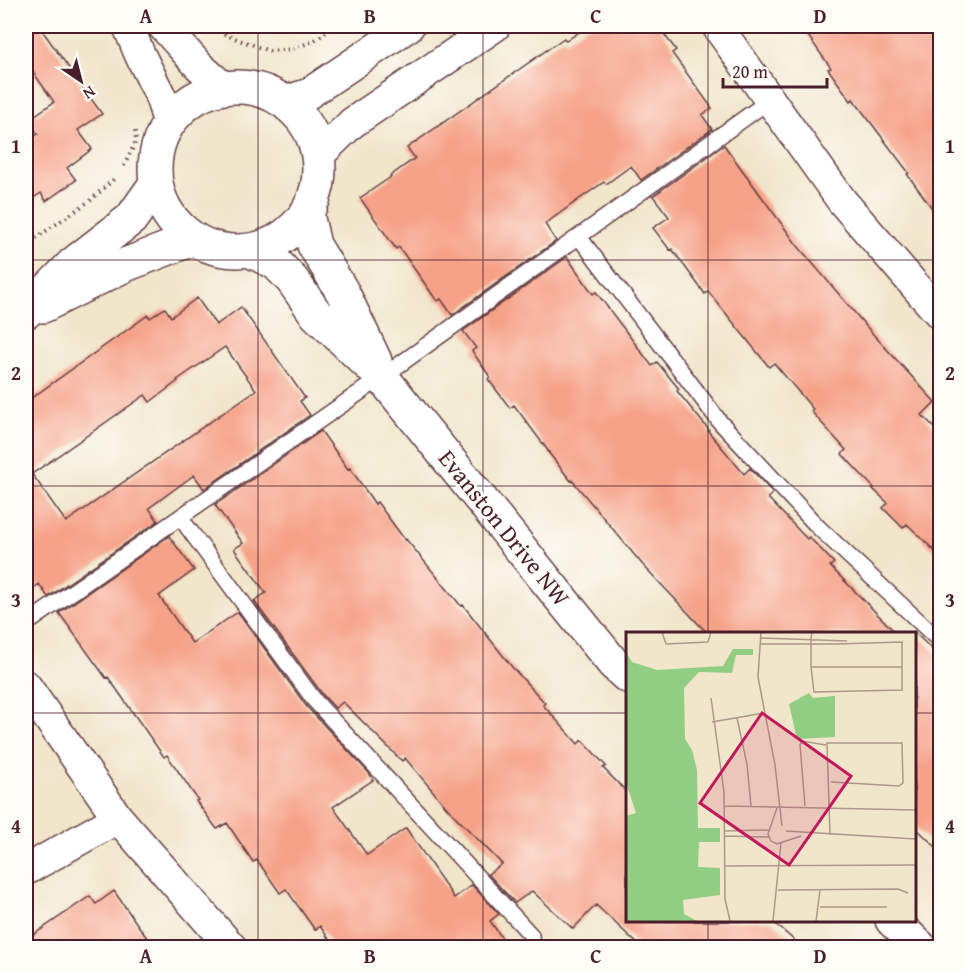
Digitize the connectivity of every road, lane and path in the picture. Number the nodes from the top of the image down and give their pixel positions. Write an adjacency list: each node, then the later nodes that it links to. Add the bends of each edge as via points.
1 (128, 26): 12 (street)
2 (163, 26): 8 (street)
3 (214, 26): 4 (path, via 226,35 269,51 293,49)
4 (336, 26)
5 (410, 26): 10 (street, via 308,94)
6 (495, 26): 13 (street, via 352,123)
7 (717, 26): 9 (street)
8 (223, 87): 10 (street, via 256,87); 12 (street, via 191,99)
9 (770, 100): 16 (lane); 21 (street, via 842,201)
10 (286, 101): 13 (street, via 308,125)
11 (135, 121): 18 (path, via 136,141 122,172 91,200)
12 (168, 122): 14 (street, via 155,152)
13 (319, 155): 15 (street, via 318,186)
14 (154, 185): 17 (street, via 168,216); 20 (street, via 131,219 73,264)
15 (307, 214): 19 (street, via 283,238); 22 (street, Evanston Drive NW, via 314,245 343,293)
16 (579, 237): 22 (lane); 25 (lane, via 720,422 819,528)
17 (192, 239): 19 (street, via 220,250); 20 (street, via 125,265)
18 (26, 245)
19 (251, 251): 22 (street, Evanston Drive NW, via 276,263 316,314)
20 (26, 313)
21 (940, 314)
22 (382, 377): 23 (lane); 26 (street, Evanston Drive NW)
23 (180, 517): 24 (lane); 32 (lane, via 315,702 531,935)
24 (26, 624)
25 (940, 640)
26 (626, 675)
27 (26, 686): 28 (street)
28 (118, 818): 29 (street); 31 (street)
29 (26, 870)
30 (893, 922): 33 (street)
31 (232, 948)
32 (532, 948)
33 (921, 948)

